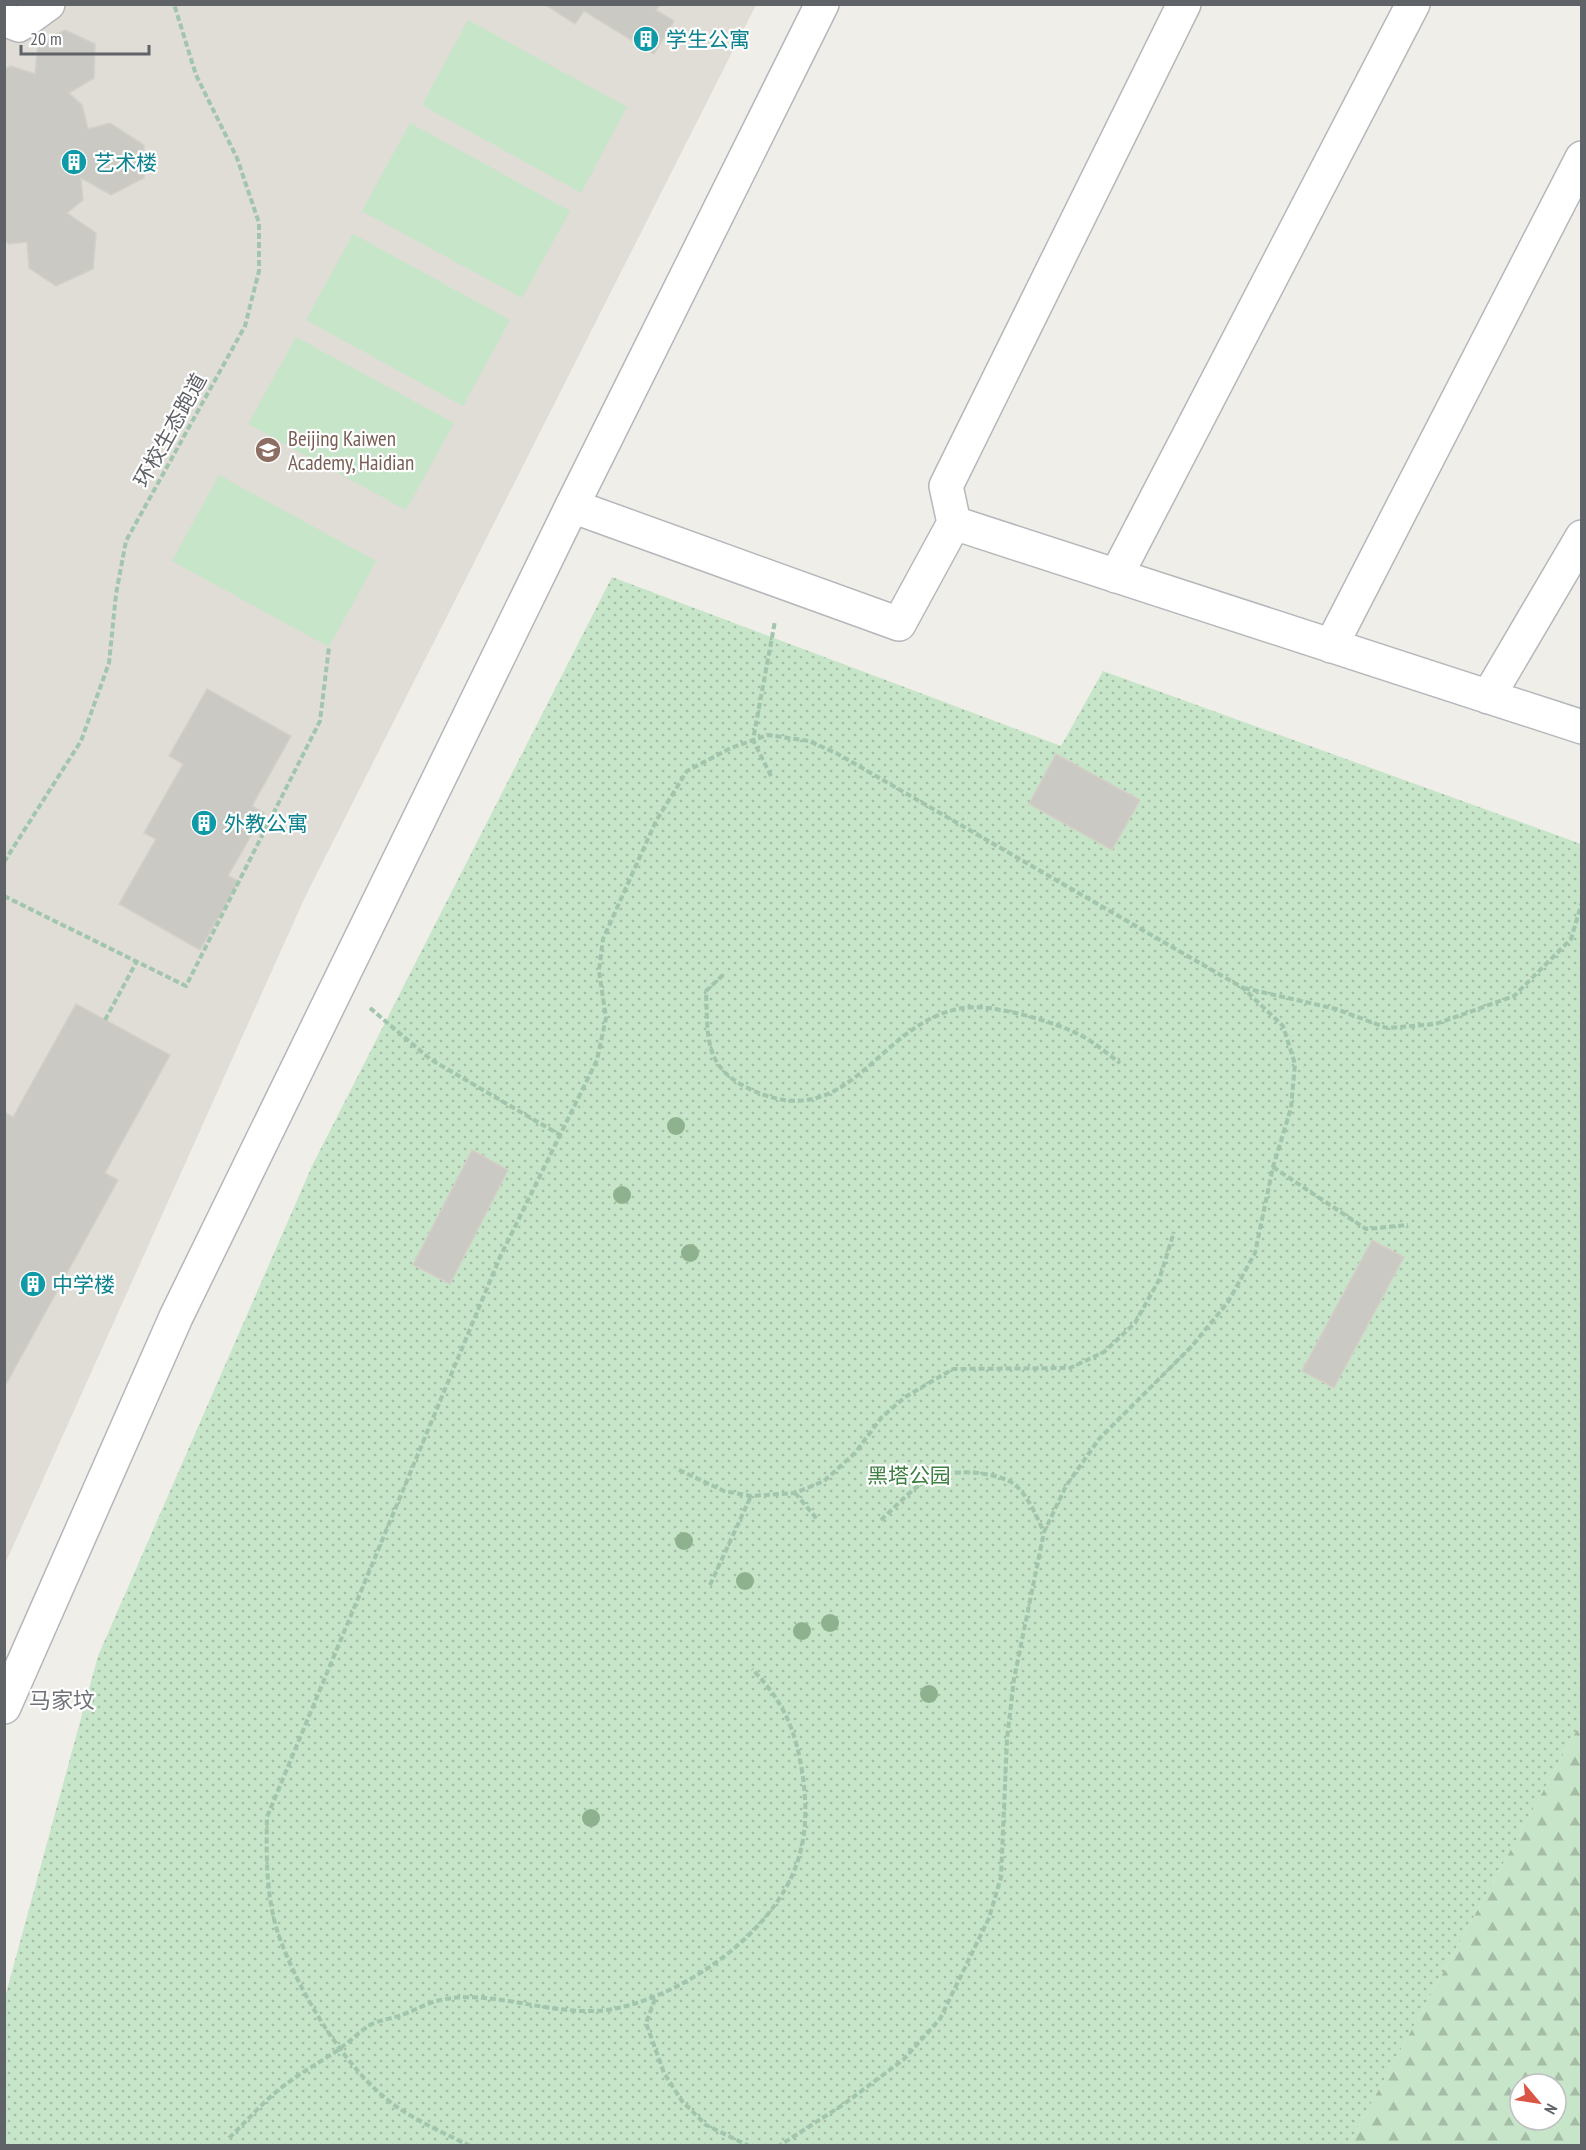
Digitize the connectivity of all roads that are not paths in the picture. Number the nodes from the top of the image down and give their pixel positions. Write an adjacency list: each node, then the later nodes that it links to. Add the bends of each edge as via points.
1 (48, 4): 5 (street, via 19,25)
2 (822, 4): 7 (street)
3 (1184, 4): 8 (street, via 946,486)
4 (1413, 4): 10 (street)
5 (4, 19)
6 (1581, 158): 11 (street)
7 (572, 506): 8 (street, via 899,624); 14 (street, via 176,1317)
8 (954, 523): 10 (street)
9 (1581, 537): 12 (street)
10 (1116, 576): 11 (street)
11 (1331, 646): 12 (street)
12 (1488, 697): 13 (street)
13 (1581, 728)
14 (4, 1707)

